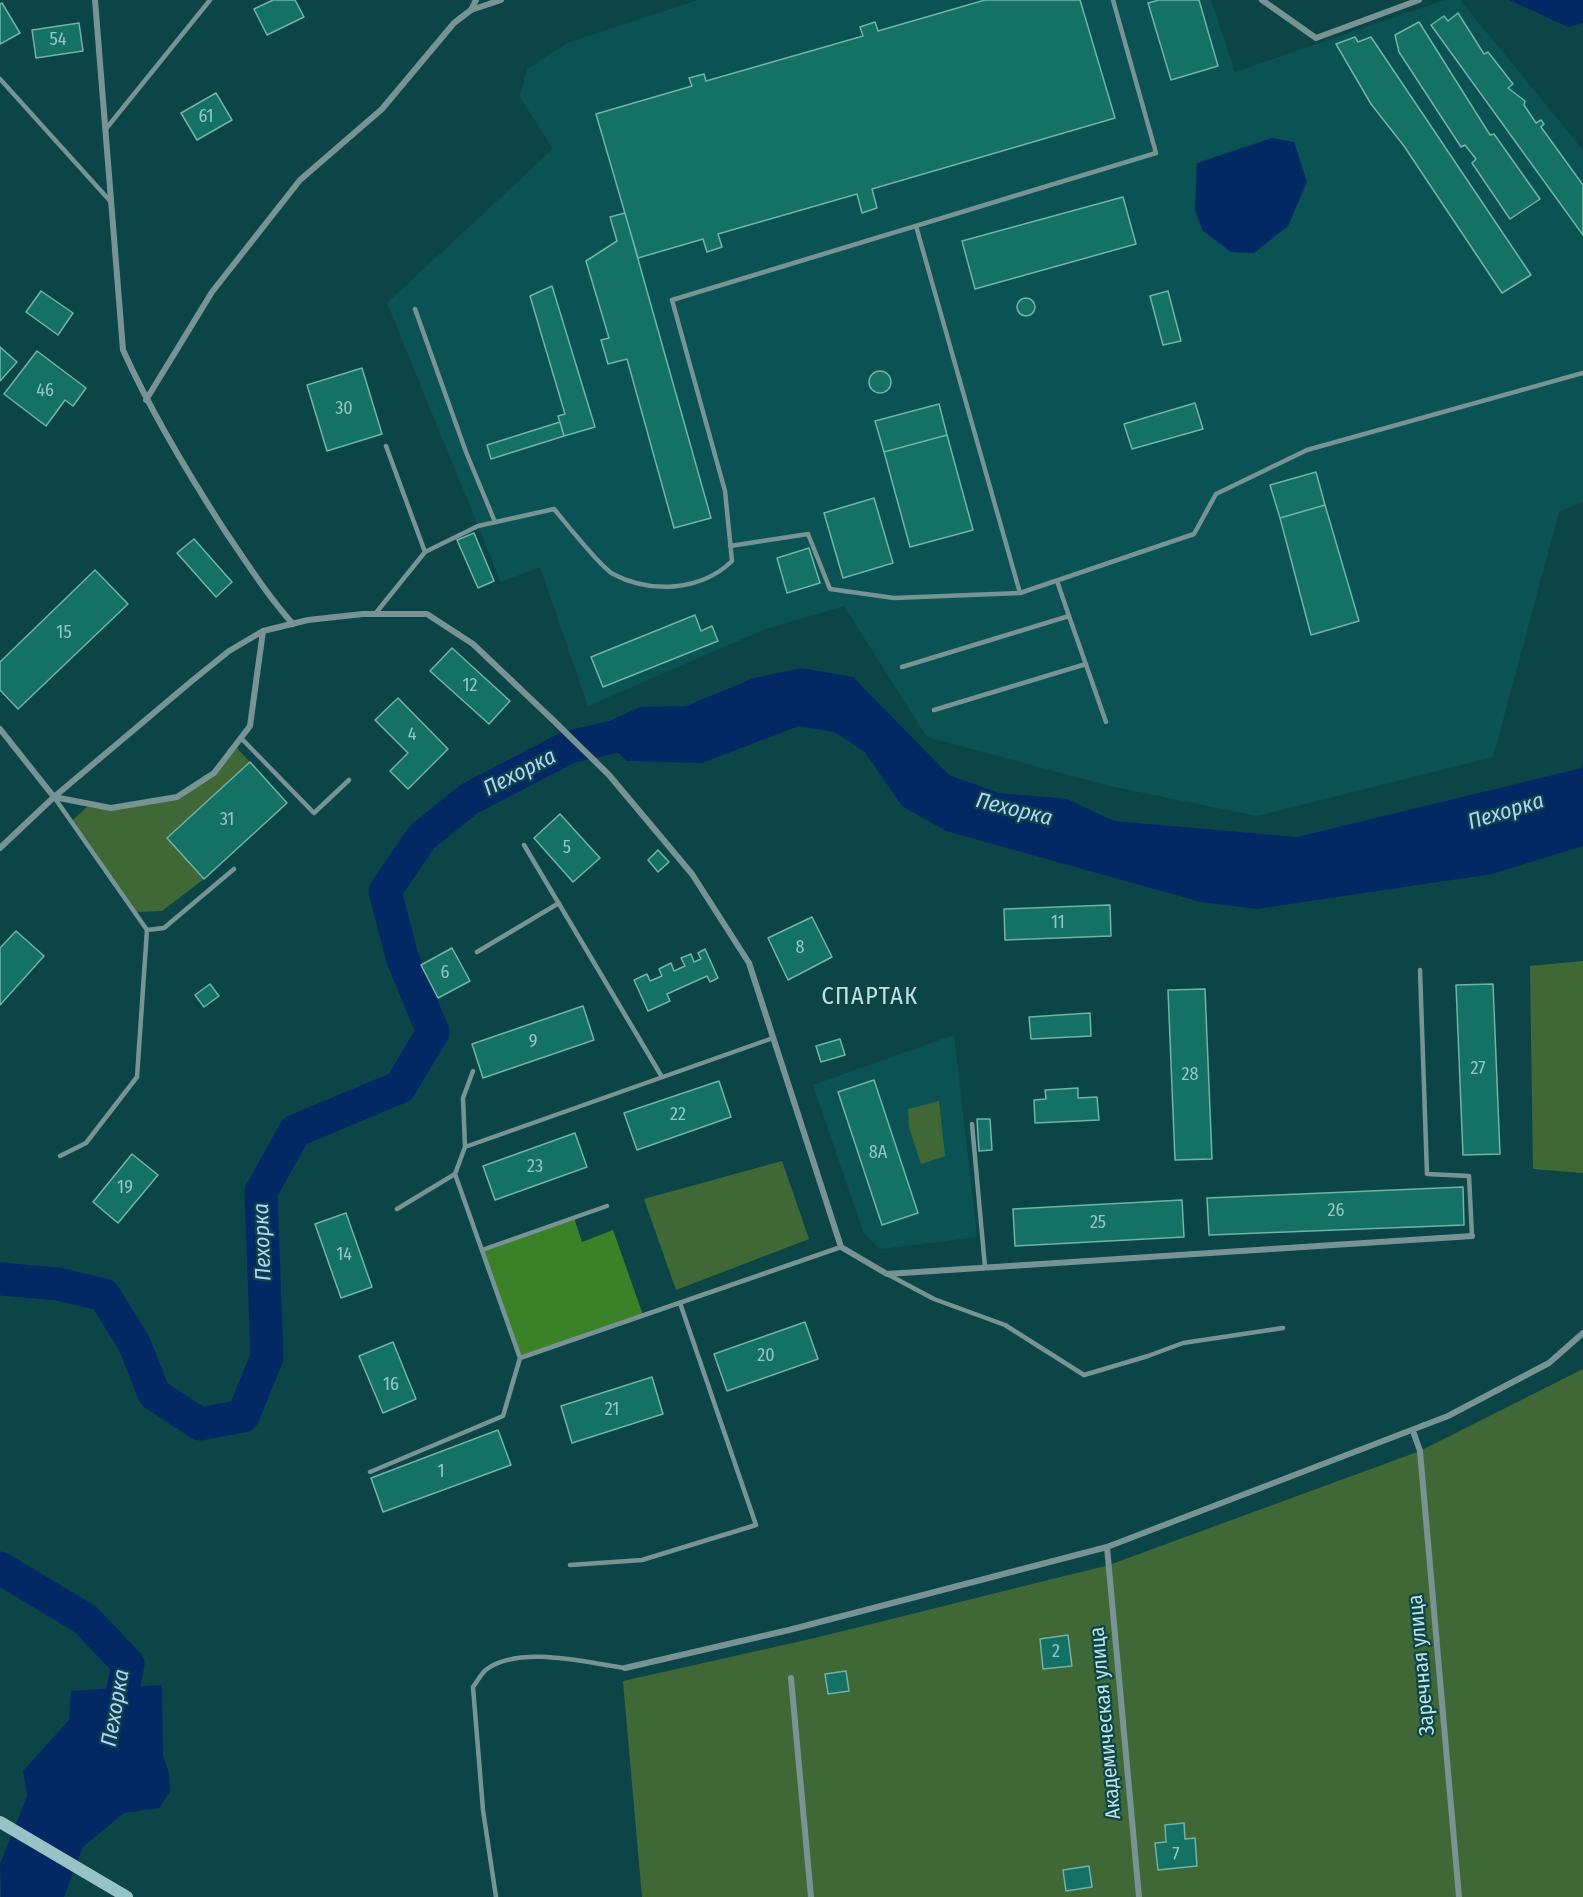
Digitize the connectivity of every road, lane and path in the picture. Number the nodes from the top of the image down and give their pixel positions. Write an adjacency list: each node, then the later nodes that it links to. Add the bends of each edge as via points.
1 (95, 0): 10 (street)
2 (210, 0): 10 (lane)
3 (476, 0): 8 (street)
4 (501, 0): 8 (street)
5 (1113, 0): 12 (lane, via 1156,153)
6 (1262, 0): 7 (street, via 1316,38)
7 (1419, 0)
8 (471, 10): 15 (street, via 454,23 382,109 300,180 212,292)
9 (0, 79): 11 (lane)
10 (105, 130): 11 (street)
11 (111, 202): 15 (street, via 123,350)
12 (916, 226): 18 (lane, via 672,300 725,491); 21 (lane)
13 (415, 309): 17 (lane)
14 (1583, 373): 20 (lane, via 1307,450 1216,494 1194,534)
15 (146, 400): 24 (street, via 188,474 270,598)
16 (386, 446): 19 (lane)
17 (495, 522): 18 (lane, via 554,509 612,573 663,589 717,575 732,561); 19 (lane, via 478,526)
18 (730, 546): 21 (lane, via 808,534 830,589 894,598)
19 (425, 552): 22 (lane)
20 (1057, 581): 21 (lane); 23 (lane)
21 (1020, 593)
22 (375, 614): 24 (street); 41 (street, via 427,614 473,644 609,775 692,874 749,963)
23 (1069, 616): 26 (lane); 27 (lane)
24 (293, 624): 25 (street)
25 (263, 631): 31 (street, via 250,726); 33 (street, via 193,680)
26 (1086, 664): 28 (lane); 29 (lane)
27 (902, 667)
28 (934, 710)
29 (1106, 722)
30 (0, 729): 33 (street)
31 (241, 738): 32 (lane, via 314,813); 33 (street, via 214,773 177,797 111,808)
32 (349, 780)
33 (54, 797): 35 (street); 38 (lane)
34 (524, 844): 37 (lane)
35 (0, 848)
36 (234, 869): 38 (lane, via 164,928)
37 (559, 903): 39 (lane); 43 (lane)
38 (147, 930): 46 (lane, via 137,1077 86,1143)
39 (477, 952)
40 (1420, 970): 50 (lane, via 1427,1174 1469,1176)
41 (773, 1038): 43 (lane); 51 (street)
42 (473, 1071): 45 (lane, via 463,1098)
43 (662, 1077): 45 (lane)
44 (972, 1124): 53 (lane)
45 (465, 1147): 47 (lane)
46 (60, 1156)
47 (455, 1174): 49 (lane); 52 (lane)
48 (607, 1206): 52 (lane)
49 (398, 1209)
50 (1472, 1236): 53 (street)
51 (841, 1247): 54 (street); 55 (lane)
52 (482, 1250): 58 (lane)
53 (985, 1267): 54 (street)
54 (887, 1274): 56 (lane, via 934,1299 1005,1325 1084,1375 1183,1343)
55 (680, 1303): 58 (lane); 62 (lane, via 756,1525 642,1560)
56 (1283, 1328)
57 (1583, 1333): 59 (street, via 1549,1363)
58 (520, 1358): 60 (lane, via 503,1416)
59 (1413, 1431): 61 (street); 70 (street, Заречная улица, via 1420,1451)
60 (370, 1472)
61 (1107, 1547): 63 (street, via 789,1630); 69 (street, Академическая улица)
62 (570, 1565)
63 (625, 1668): 67 (lane, via 544,1657 510,1659 486,1669 473,1687 483,1810)
64 (790, 1678): 68 (street)
65 (0, 1822): 66 (main road)
66 (127, 1897)
67 (496, 1897)
68 (811, 1897)
69 (1139, 1897)
70 (1459, 1897)

